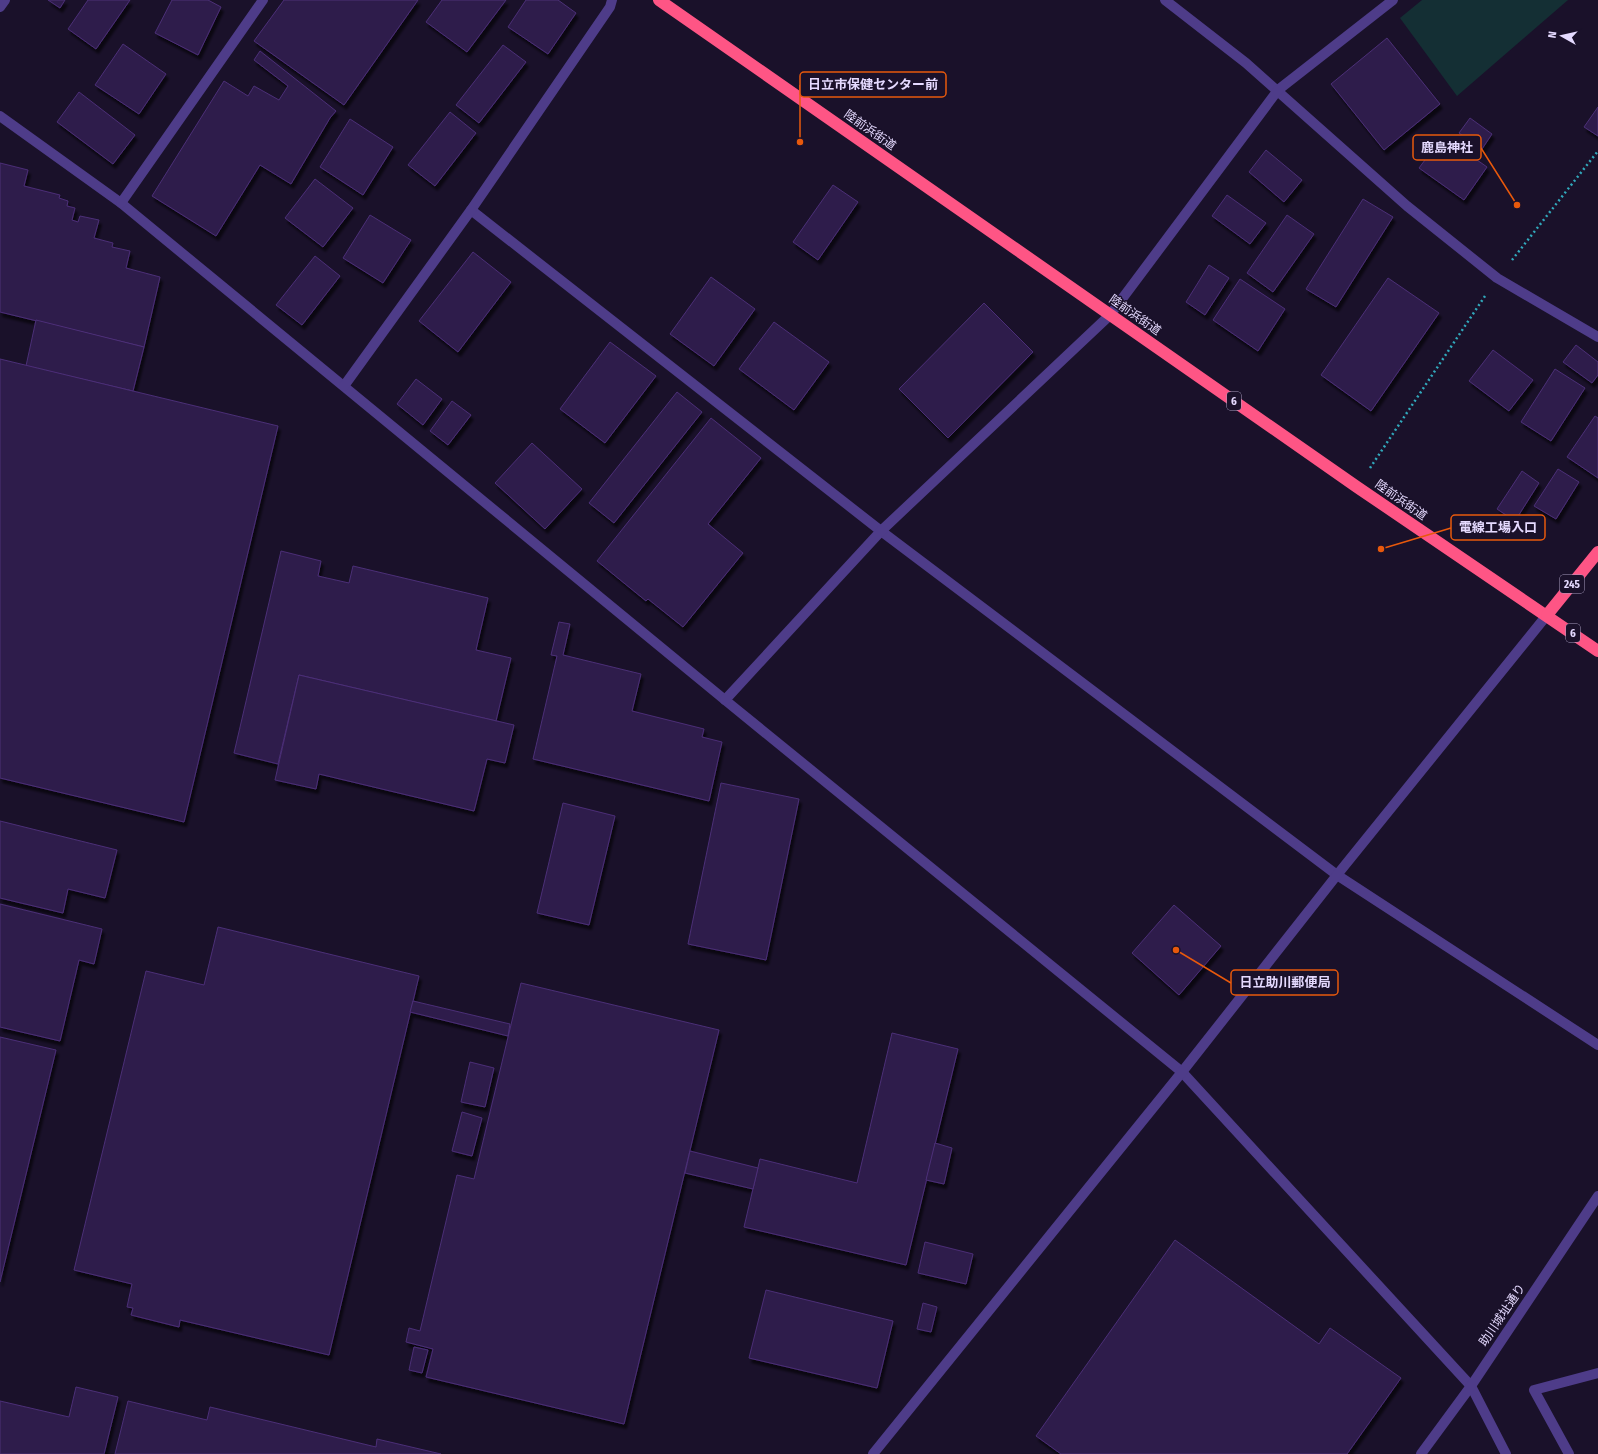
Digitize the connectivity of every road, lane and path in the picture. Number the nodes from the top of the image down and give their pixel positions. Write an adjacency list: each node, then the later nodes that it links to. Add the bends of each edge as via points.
1 (5, 0): 7 (street)
2 (263, 0): 11 (street)
3 (612, 0): 12 (street, via 610,7)
4 (659, 0): 14 (highway, 陸前浜街道 / 6)
5 (1165, 0): 8 (street)
6 (1393, 0): 8 (street)
7 (0, 8)
8 (1278, 90): 13 (street, via 1407,206); 14 (street)
9 (0, 116): 11 (street)
10 (1598, 151): 13 (path)
11 (121, 203): 16 (street)
12 (471, 210): 16 (street); 18 (street)
13 (1497, 278): 15 (street); 17 (path)
14 (1110, 315): 17 (highway, 陸前浜街道 / 6); 18 (street)
15 (1598, 337)
16 (344, 386): 22 (street)
17 (1357, 487): 20 (highway, 陸前浜街道 / 6)
18 (881, 531): 22 (street); 23 (street)
19 (1598, 552): 20 (highway, 245)
20 (1547, 615): 21 (highway, 陸前浜街道 / 6); 23 (street)
21 (1598, 651)
22 (725, 700): 25 (street)
23 (1337, 875): 24 (street); 25 (street)
24 (1598, 1045)
25 (1182, 1072): 28 (street); 29 (street)
26 (1598, 1196): 28 (street, 助川城址通り)
27 (1598, 1373): 32 (street, via 1534,1390)
28 (1471, 1386): 30 (street, 助川城址通り); 31 (street)
29 (873, 1454)
30 (1421, 1454)
31 (1506, 1454)
32 (1569, 1454)

